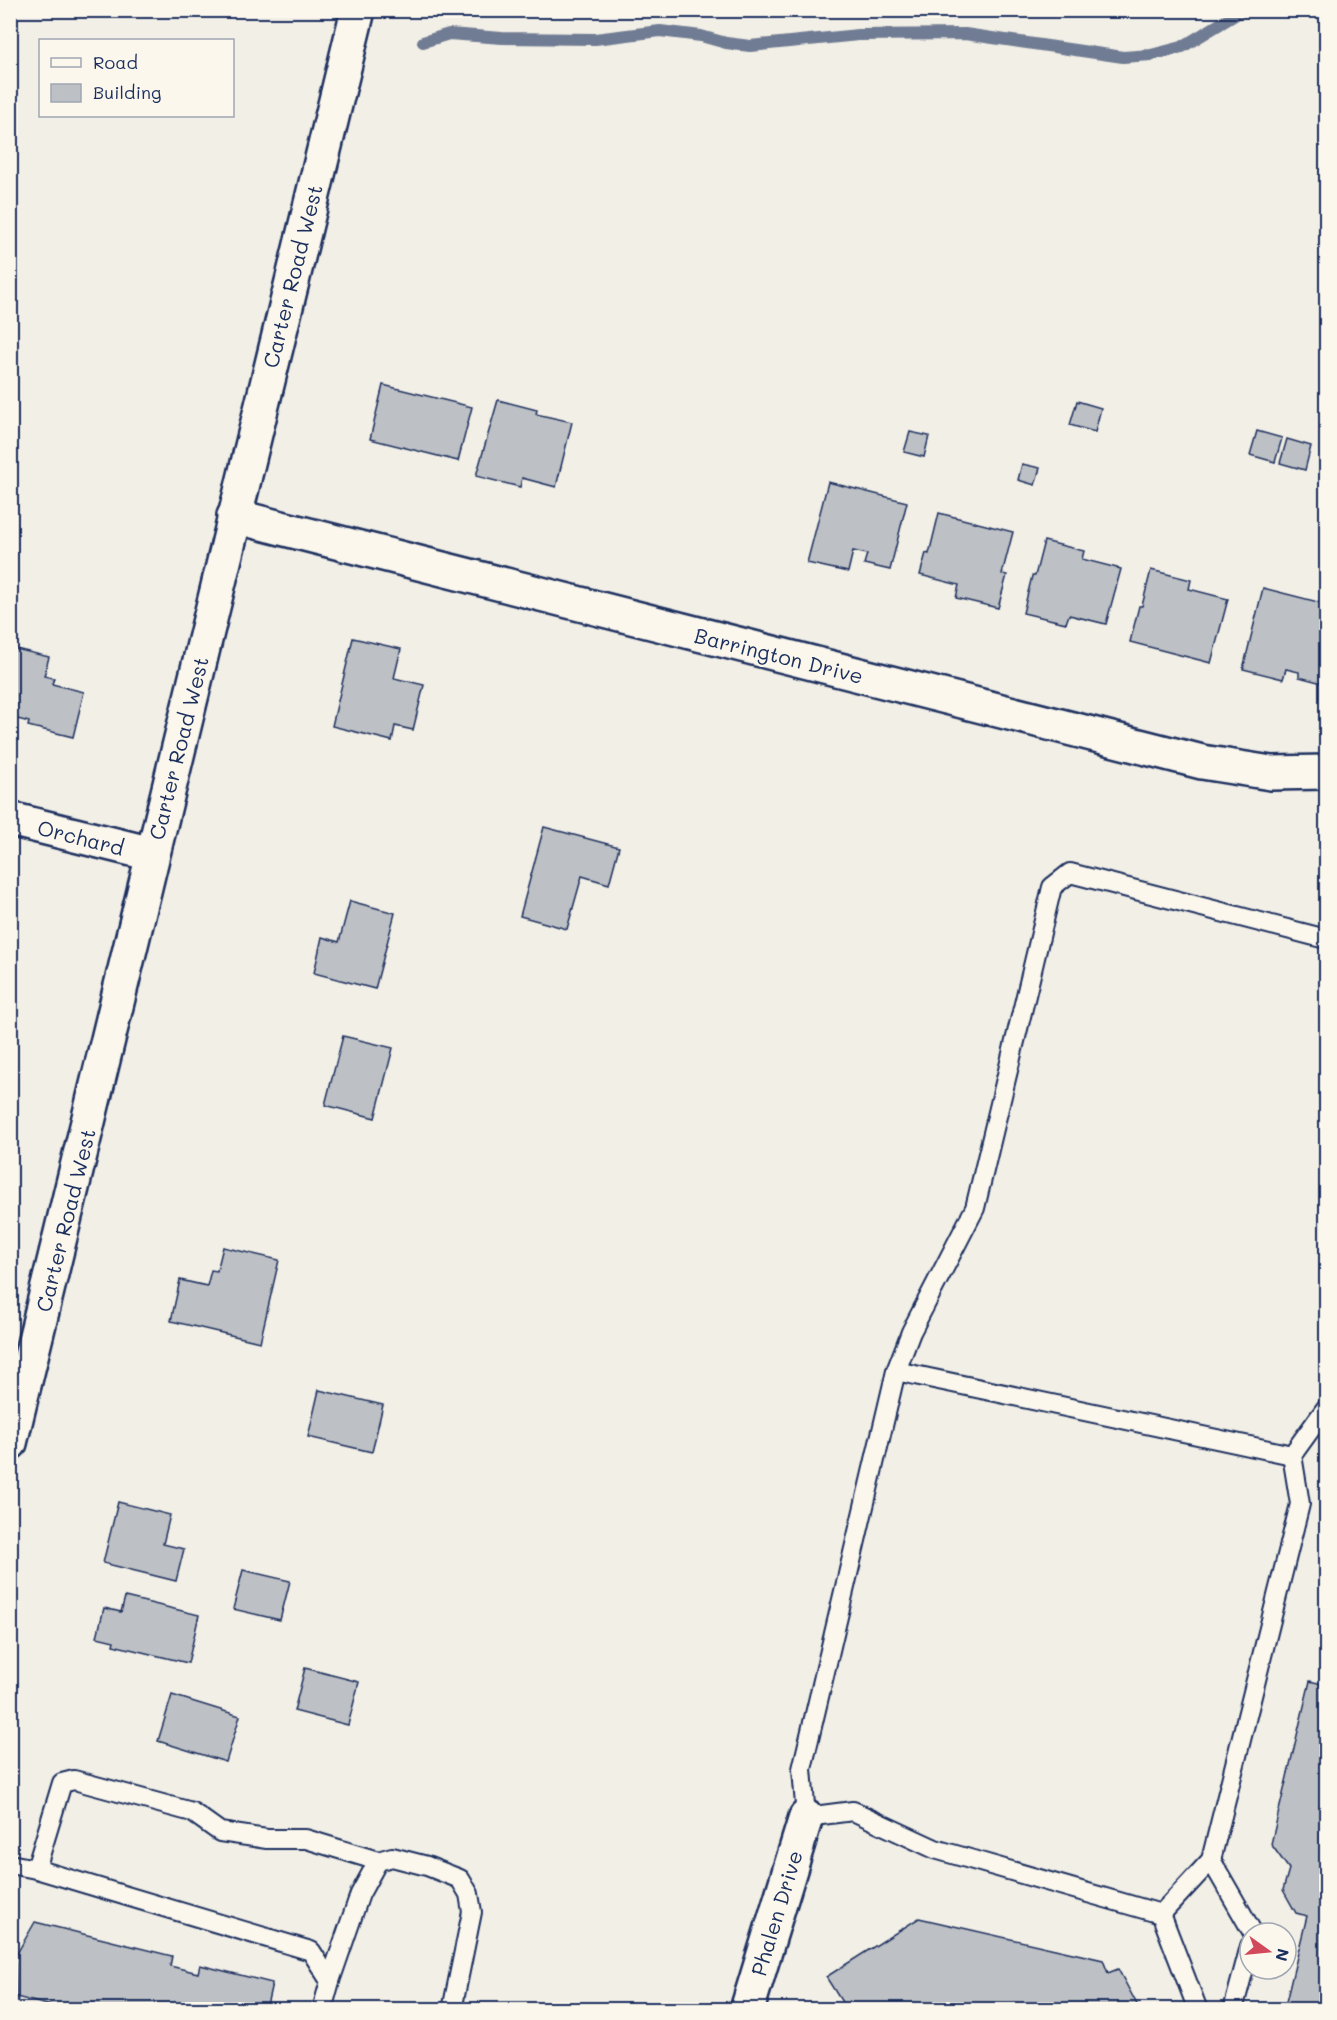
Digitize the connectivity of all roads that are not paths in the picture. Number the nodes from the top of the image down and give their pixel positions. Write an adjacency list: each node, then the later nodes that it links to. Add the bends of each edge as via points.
1 (358, 10): 2 (street, Carter Road West)
2 (234, 516): 3 (street, Barrington Drive, via 1202,762 1271,773); 5 (street, Carter Road West)
3 (1326, 772)
4 (10, 819): 5 (street, Orchard)
5 (152, 855): 9 (street, Carter Road West)
6 (1326, 939): 7 (lane, via 1070,873 1052,887 975,1208 911,1332)
7 (896, 1371): 10 (lane); 11 (lane, via 802,1769)
8 (1326, 1408): 10 (lane)
9 (10, 1443)
10 (1292, 1455): 12 (lane, via 1300,1504)
11 (806, 1817): 16 (lane, via 853,1811 935,1849); 22 (street, Phalen Drive)
12 (1211, 1860): 16 (lane); 17 (lane)
13 (378, 1861): 15 (lane, via 306,1839 267,1839 220,1832 192,1812 74,1780 62,1784); 18 (lane, via 360,1894); 21 (lane, via 392,1857 436,1869 460,1879 469,1894 472,1912)
14 (10, 1864): 15 (lane)
15 (36, 1869): 18 (lane, via 311,1951)
16 (1161, 1914): 23 (lane)
17 (1246, 1921)
18 (330, 1981): 20 (lane)
19 (1241, 1981): 24 (lane)
20 (322, 2010)
21 (452, 2010)
22 (747, 2010)
23 (1198, 2010)
24 (1233, 2010)

